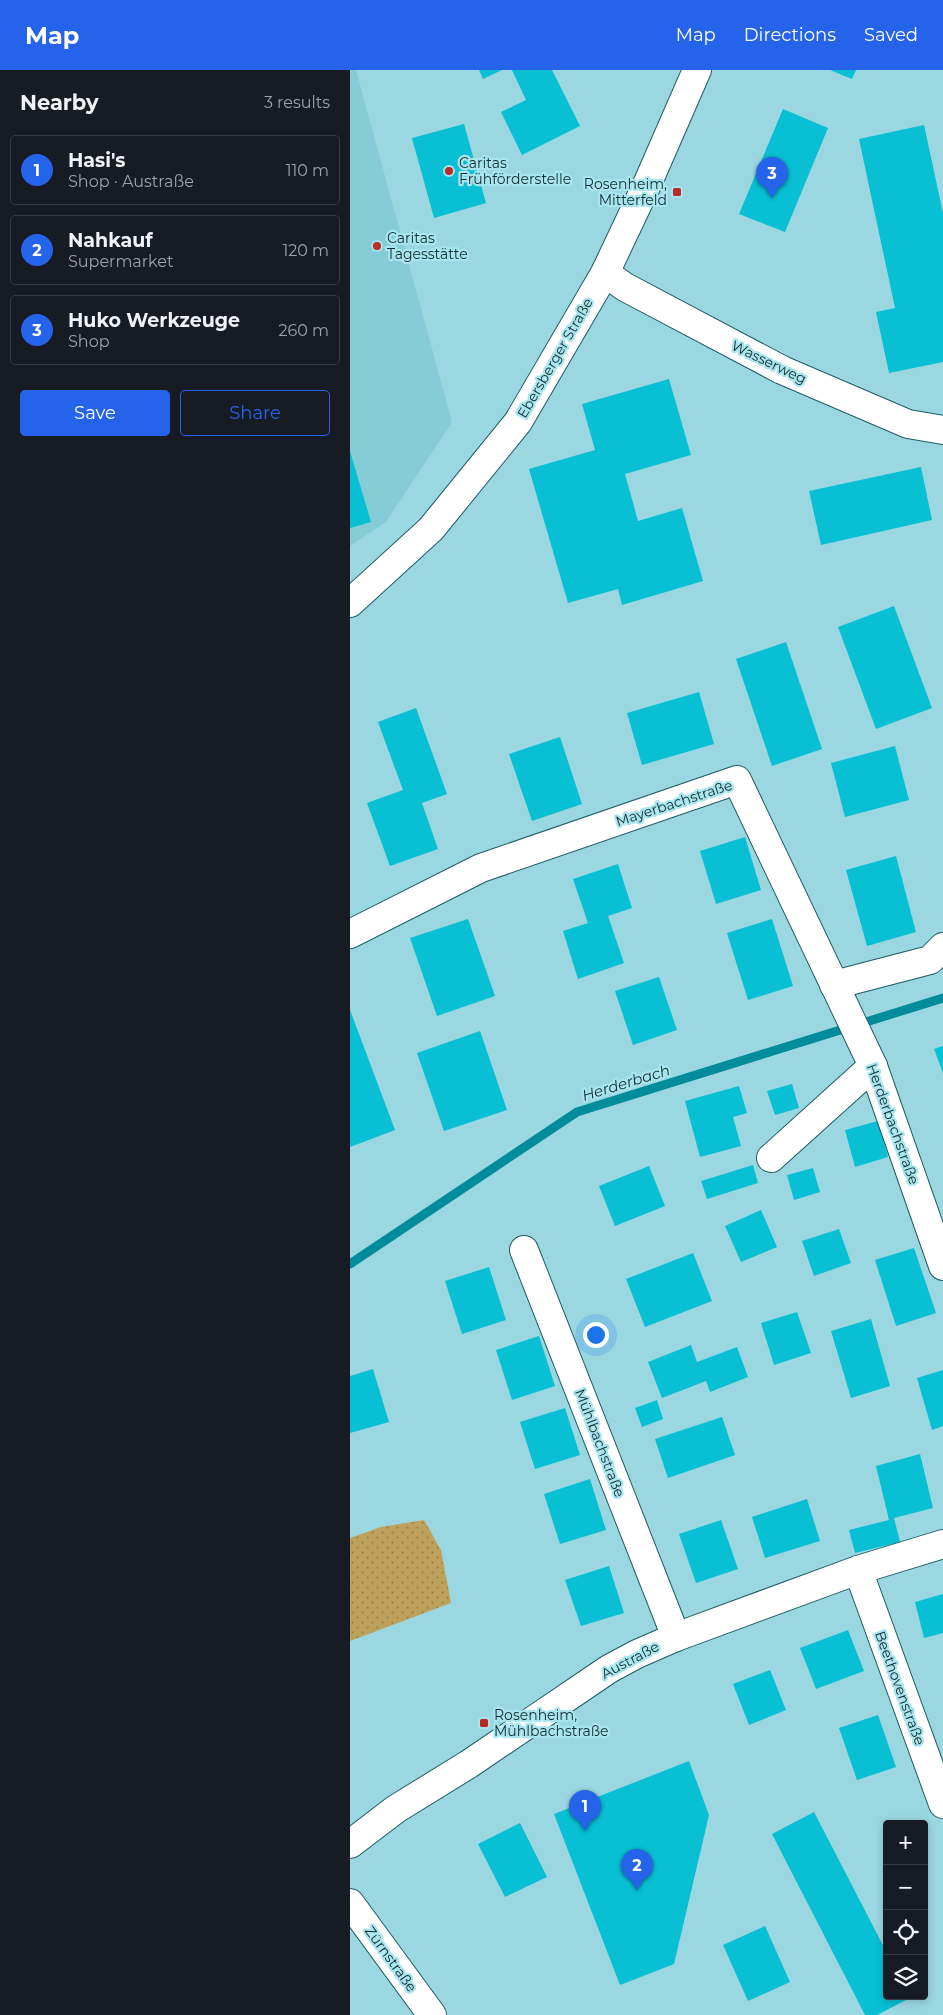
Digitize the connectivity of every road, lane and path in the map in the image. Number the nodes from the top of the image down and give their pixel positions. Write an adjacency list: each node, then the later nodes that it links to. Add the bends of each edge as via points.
1 (696, 70): 2 (street, Ebersberger Straße)
2 (605, 272): 3 (street, Wasserweg, via 625,287 782,370 908,424); 4 (street, Ebersberger Straße, via 518,422 431,530)
3 (943, 430)
4 (350, 603)
5 (350, 934): 7 (street, Mayerbachstraße, via 481,868 737,780)
6 (943, 947): 7 (street, via 930,960)
7 (835, 988): 8 (street, Herderbachstraße)
8 (872, 1063): 9 (street); 10 (street, Herderbachstraße)
9 (771, 1158)
10 (932, 1200): 12 (street, Herderbachstraße)
11 (524, 1250): 15 (street, Mühlbachstraße)
12 (943, 1266)
13 (943, 1544): 14 (street, Austraße)
14 (858, 1570): 15 (street, Austraße); 16 (street, Beethovenstraße)
15 (676, 1637): 17 (street, Austraße, via 609,1669 396,1809)
16 (943, 1804)
17 (350, 1844)
18 (350, 1902): 19 (street, Zürnstraße)
19 (432, 2015)

